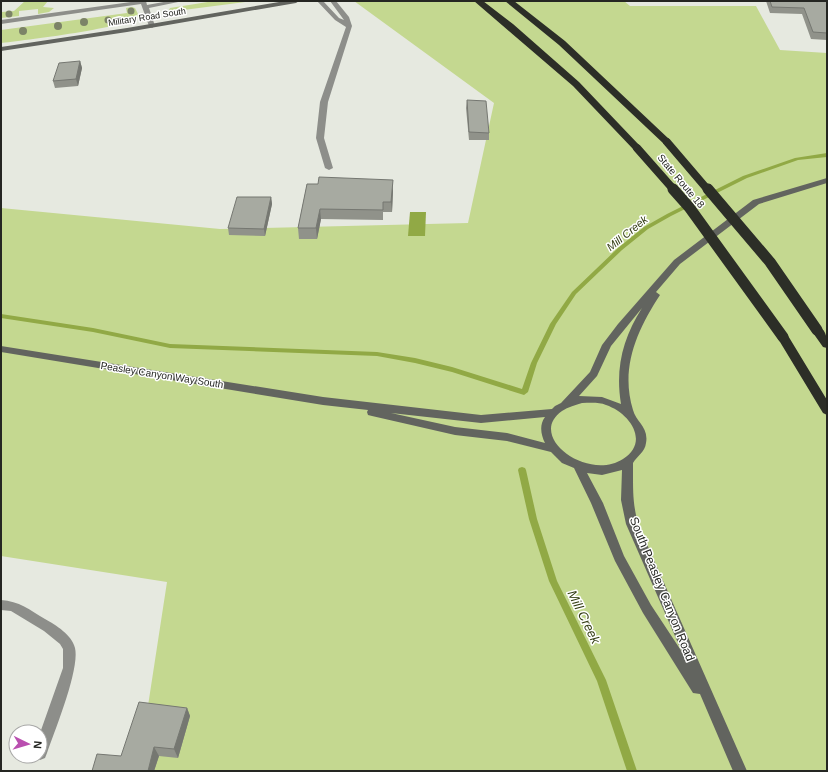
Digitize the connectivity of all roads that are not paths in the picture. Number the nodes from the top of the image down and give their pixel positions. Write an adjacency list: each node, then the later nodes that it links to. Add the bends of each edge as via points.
1 (180, 1): 7 (lane)
2 (296, 1): 9 (main road, Military Road South)
3 (320, 1): 10 (lane, via 337,19)
4 (333, 1): 10 (lane, via 346,17)
5 (478, 1): 19 (highway, State Route 18, bridge, via 576,84 689,207 783,337)
6 (509, 1): 15 (highway, State Route 18, bridge, via 562,43 667,142 770,262)
7 (144, 3): 8 (lane); 9 (lane)
8 (1, 22)
9 (152, 26): 11 (main road, Military Road South)
10 (349, 26): 12 (lane, via 324,102 320,138)
11 (1, 49)
12 (329, 168)
13 (827, 180): 14 (main road, via 756,202)
14 (677, 262): 18 (main road, via 621,326 607,345 594,374); 20 (main road, via 633,331 627,347 623,378)
15 (827, 344)
16 (1, 349): 17 (main road, Peasley Canyon Way South)
17 (323, 401): 21 (main road, Peasley Canyon Way South, via 481,419); 22 (main road, Peasley Canyon Way South, via 455,431 507,437)
18 (566, 403): 20 (main road, via 581,399 598,399); 21 (main road)
19 (827, 410)
20 (628, 412): 23 (main road, via 639,427 642,444)
21 (551, 413): 22 (main road, via 546,430)
22 (553, 449): 24 (main road, via 563,459)
23 (628, 463): 24 (main road, via 605,470); 26 (main road, South Peasley Canyon Road, via 627,500 632,524)
24 (578, 466): 26 (main road, South Peasley Canyon Road, via 597,503 619,557 647,609)
25 (1, 605): 27 (lane, via 13,606 48,627 64,640 69,648 69,668)
26 (713, 712): 28 (main road, South Peasley Canyon Road)
27 (48, 730)
28 (740, 771)

